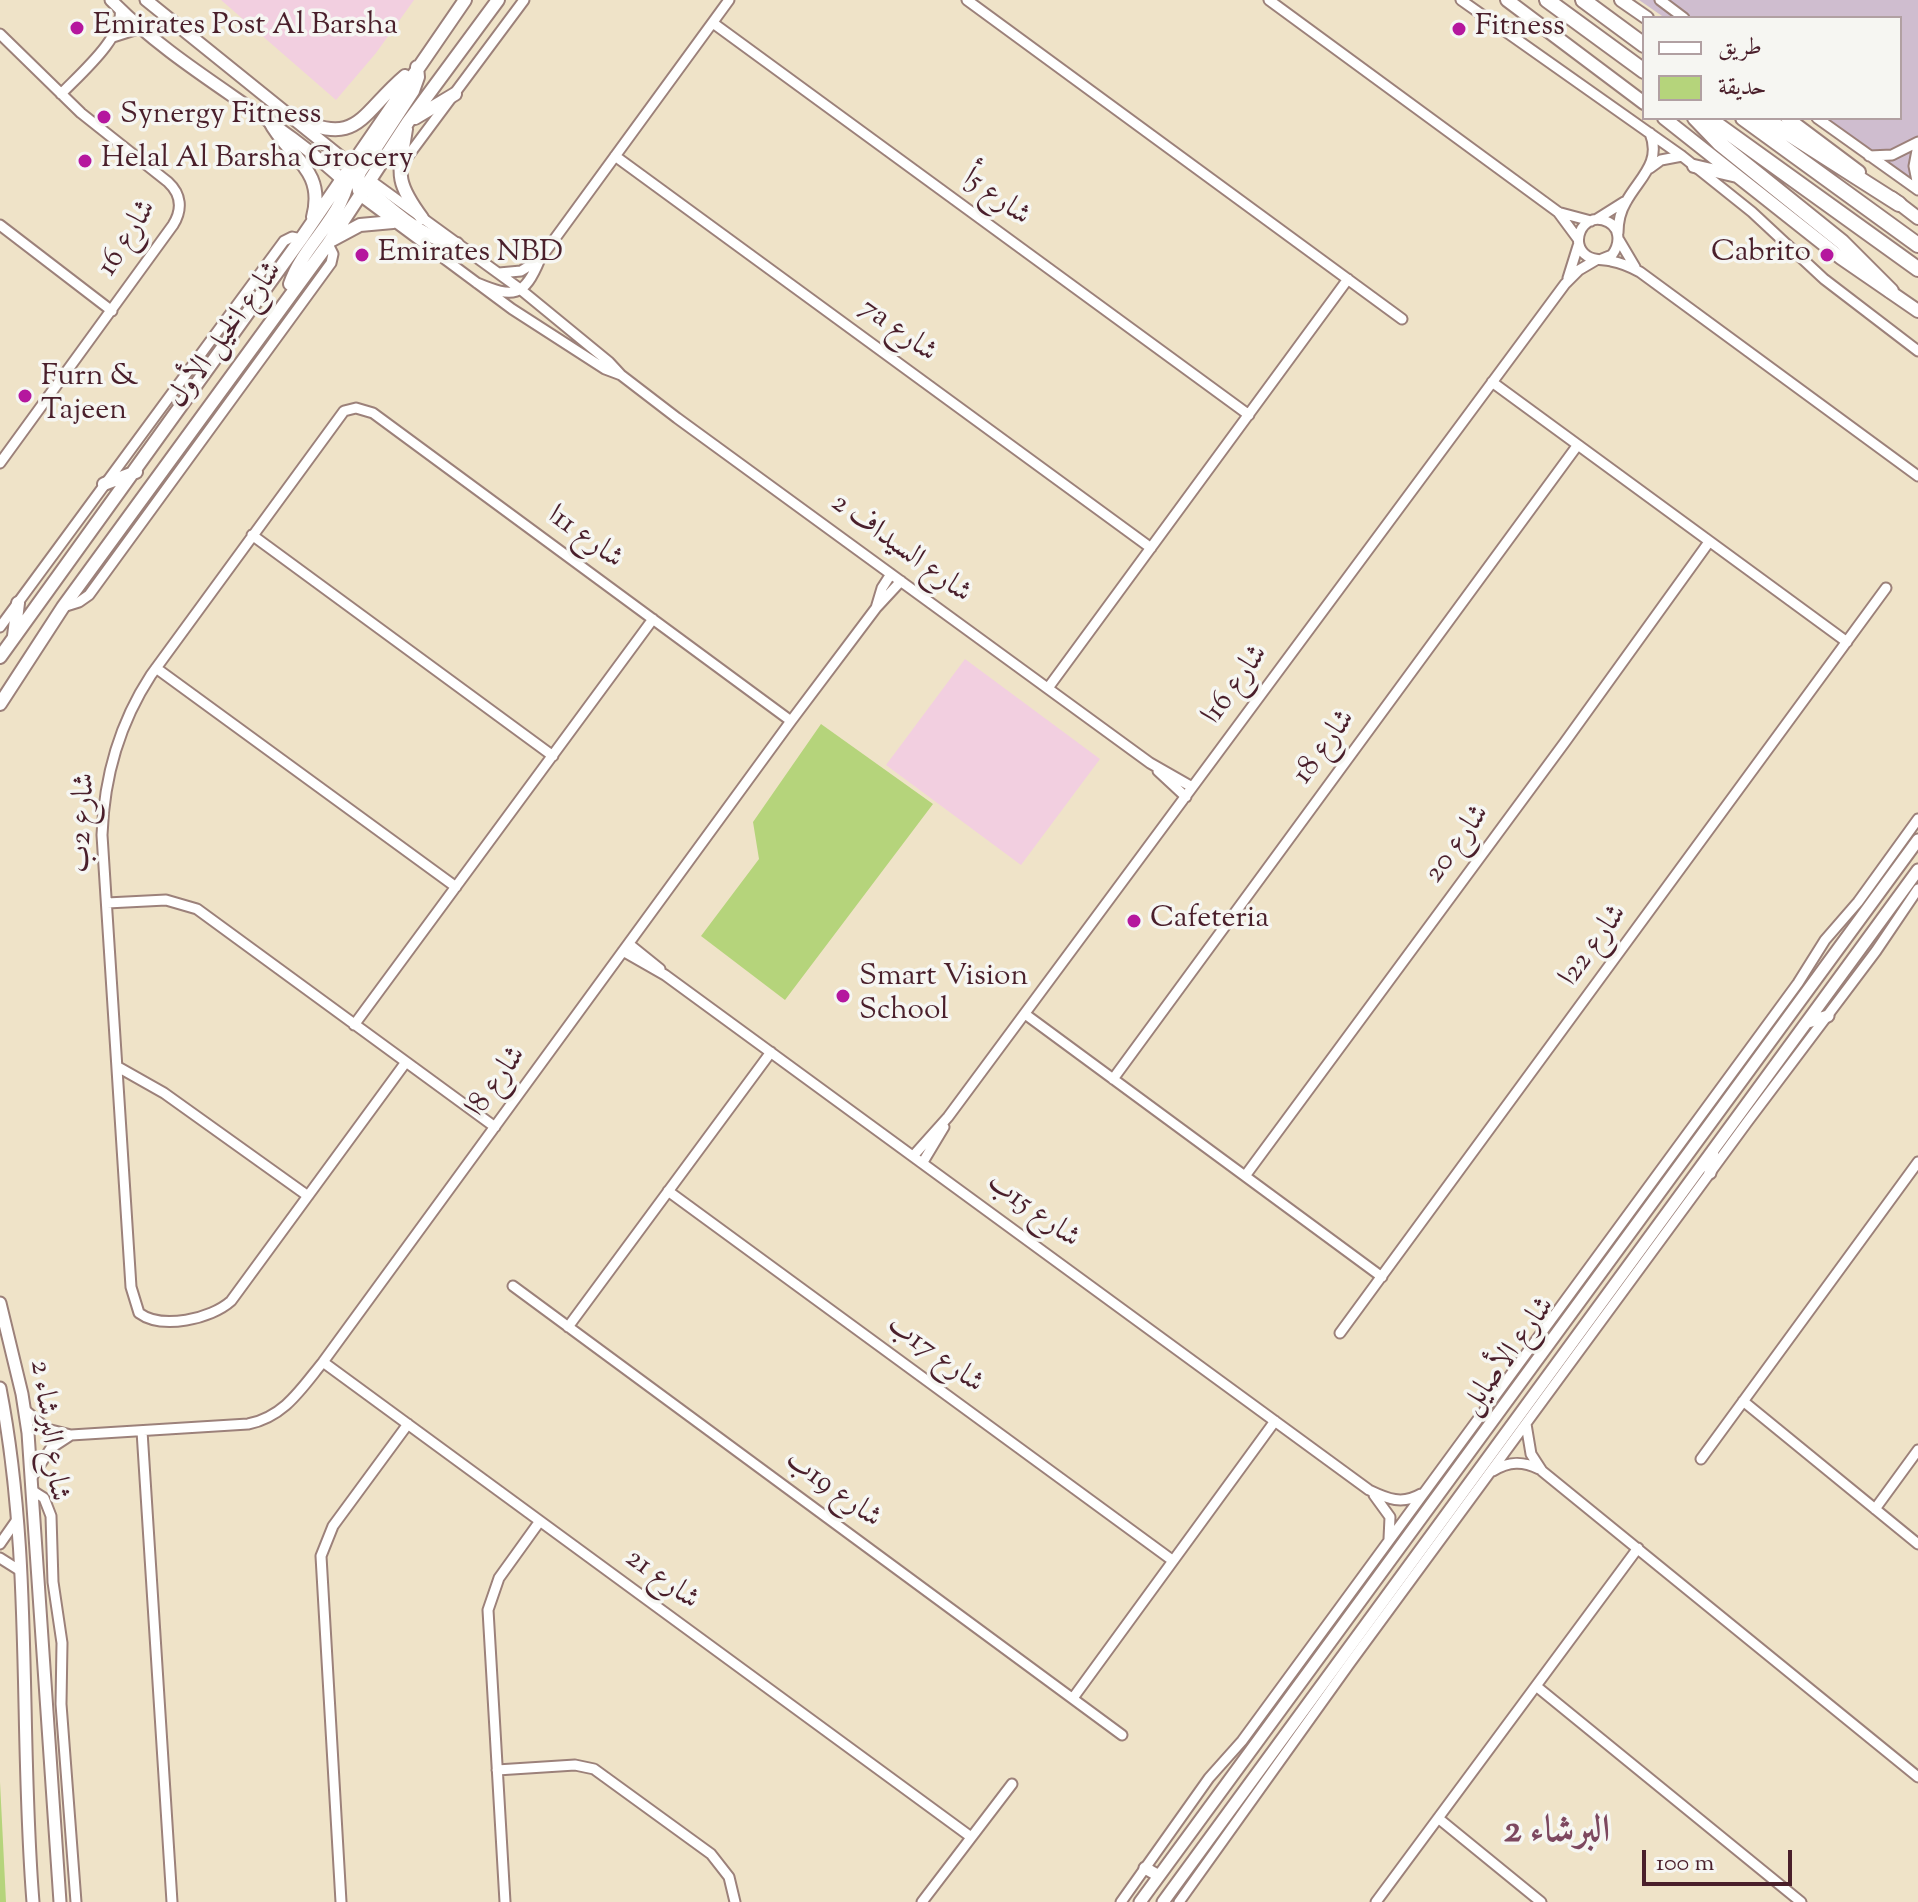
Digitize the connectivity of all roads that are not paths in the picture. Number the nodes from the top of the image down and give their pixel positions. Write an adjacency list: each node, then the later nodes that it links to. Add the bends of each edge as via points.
1 (146, 0): 27 (street)
2 (465, 0): 22 (main road, شارع الخيل الأول)
3 (498, 0): 36 (main road, شارع الخيل الأول)
4 (524, 0): 25 (street)
5 (729, 0): 17 (street)
6 (967, 0): 68 (street)
7 (1269, 0): 50 (street)
8 (1461, 0): 37 (street)
9 (1507, 0): 26 (main road)
10 (1547, 0): 23 (main road)
11 (1583, 0): 21 (main road)
12 (1621, 0): 15 (main road)
13 (1660, 0): 16 (street)
14 (116, 4): 18 (street); 20 (street, via 121,23)
15 (1644, 16)
16 (1681, 16)
17 (713, 23): 39 (street); 81 (street, شارع 5أ)
18 (141, 28): 20 (street); 28 (street)
19 (0, 34): 24 (street, شارع 16)
20 (113, 37): 24 (street)
21 (1642, 44)
22 (417, 67): 27 (main road, via 353,126 324,130); 46 (main road, شارع الخيل الأول)
23 (1642, 70)
24 (61, 94): 74 (street, شارع 16, via 168,182 180,202 177,218)
25 (455, 94): 36 (main road); 43 (street)
26 (1642, 101)
27 (290, 116): 46 (street)
28 (269, 120): 46 (street); 54 (main road, via 311,174 316,198)
29 (1667, 120): 45 (main road)
30 (1697, 120): 72 (main road, via 1842,242)
31 (1711, 120): 65 (main road)
32 (1746, 120): 62 (main road)
33 (1767, 120): 49 (main road)
34 (1790, 120): 49 (main road)
35 (1820, 120): 41 (street)
36 (407, 123): 43 (main road); 46 (main road, شارع الخيل الأول)
37 (1650, 133): 40 (street); 44 (street)
38 (1918, 144): 41 (street, via 1892,155); 47 (street)
39 (615, 156): 63 (street); 89 (street, 7a شارع)
40 (1682, 156): 42 (street); 44 (street)
41 (1869, 156): 47 (street)
42 (1694, 166): 45 (main road); 77 (street, via 1824,279)
43 (400, 167): 51 (main road, via 402,188)
44 (1650, 168): 48 (street)
45 (1741, 177): 72 (main road)
46 (356, 180): 51 (street, شارع السيداف 2); 54 (main road, شارع الخيل الأول); 55 (street, شارع السيداف 2); 60 (main road, شارع الخيل الأول); 61 (main road, via 427,235); 73 (main road, via 293,276)
47 (1918, 188)
48 (1627, 200): 53 (street); 57 (street)
49 (1899, 204): 52 (main road)
50 (1558, 212): 53 (street); 59 (street)
51 (422, 218): 61 (street, شارع السيداف 2)
52 (1918, 218)
53 (1594, 220): 57 (street, via 1610,223); 59 (street, via 1582,228)
54 (311, 222): 58 (main road, شارع الخيل الأول)
55 (393, 222): 60 (main road, via 360,225); 69 (street, شارع السيداف 2)
56 (1, 227): 74 (street)
57 (1618, 237): 64 (street, via 1615,251); 67 (street)
58 (301, 239): 84 (main road, شارع الخيل الأول); 86 (street, via 284,241)
59 (1578, 241): 64 (street, via 1584,254); 70 (street, شارع 16ا)
60 (329, 243): 73 (main road, شارع الخيل الأول); 94 (street, via 331,263 267,353 89,595)
61 (457, 244): 66 (street, شارع السيداف 2)
62 (1918, 245)
63 (540, 259): 66 (street, via 521,271); 71 (street)
64 (1599, 260): 67 (street); 70 (street, شارع 16ا)
65 (1918, 269)
66 (498, 272): 71 (street, شارع السيداف 2)
67 (1640, 272): 85 (street)
68 (1348, 279): 76 (street); 81 (street)
69 (477, 283): 71 (street, via 505,294); 78 (street, شارع السيداف 2, via 599,366)
70 (1565, 284): 79 (street, شارع 16ا)
71 (520, 289): 78 (street, شارع السيداف 2)
72 (1891, 291): 75 (main road)
73 (289, 295): 94 (main road, شارع الخيل الأول)
74 (112, 311): 83 (street, شارع 16)
75 (1918, 311)
76 (1402, 319)
77 (1918, 351)
78 (621, 375): 90 (street, شارع السيداف 2)
79 (1492, 382): 82 (street); 107 (street, شارع 16ا)
80 (344, 411): 87 (street, شارع 2ب); 96 (street, شارع 11ا, via 373,413)
81 (1249, 415): 89 (street)
82 (1577, 446): 88 (street); 123 (street, شارع 18)
83 (0, 463)
84 (136, 472): 86 (main road); 98 (main road, شارع الخيل الأول)
85 (1918, 476)
86 (104, 484): 93 (street)
87 (252, 535): 101 (street, شارع 2ب); 105 (street)
88 (1709, 542): 99 (street); 129 (street, شارع 20)
89 (1151, 548): 102 (street)
90 (891, 574): 91 (street, شارع السيداف 2); 95 (street, شارع 8ا)
91 (901, 581): 95 (street, شارع 8ا); 102 (street, شارع السيداف 2)
92 (1886, 588): 99 (street, شارع 22ا)
93 (18, 603): 97 (street); 98 (main road)
94 (63, 607): 103 (main road, شارع الخيل الأول)
95 (876, 608): 104 (street, شارع 8ا)
96 (653, 619): 104 (street, شارع 11ا); 105 (street)
97 (0, 627)
98 (14, 637): 100 (main road, شارع الخيل الأول)
99 (1847, 642): 132 (street, شارع 22ا)
100 (0, 657)
101 (156, 668): 112 (street); 114 (street, شارع 2ب, via 123,727 108,780 102,835)
102 (1048, 688): 106 (street, شارع السيداف 2)
103 (0, 704)
104 (791, 721): 115 (street, شارع 8ا)
105 (553, 756): 112 (street)
106 (1150, 763): 107 (street, شارع السيداف 2); 108 (street, شارع السيداف 2)
107 (1192, 787): 108 (street, شارع 16ا)
108 (1186, 797): 116 (street, شارع 16ا)
109 (1918, 819): 152 (street)
110 (1918, 840): 148 (street, شارع الأصايل)
111 (1918, 870): 118 (street, شارع الأصايل)
112 (456, 887): 119 (street)
113 (1918, 889): 117 (street)
114 (107, 903): 119 (street, via 166,900 197,909); 122 (street, شارع 2ب)
115 (626, 948): 120 (street, شارع 15ب); 124 (street, شارع 8ا)
116 (1025, 1014): 123 (street); 126 (street, شارع 16ا)
117 (1828, 1016): 118 (street); 128 (street)
118 (1807, 1022): 125 (street, شارع الأصايل)
119 (354, 1025): 121 (street)
120 (771, 1052): 126 (street, شارع 15ب); 130 (street)
121 (406, 1062): 124 (street); 131 (street)
122 (118, 1067): 131 (street, via 164,1093); 131 (street, شارع 2ب, via 131,1287 136,1309 148,1318 196,1319 218,1311 236,1296)
123 (1113, 1079): 129 (street)
124 (495, 1127): 137 (street, شارع 8ا)
125 (1713, 1147): 128 (street); 165 (street, شارع الأصايل)
126 (918, 1158): 141 (street, شارع 15ب)
127 (1918, 1162): 139 (street)
128 (1710, 1173): 143 (street)
129 (1245, 1176): 132 (street)
130 (668, 1191): 135 (street); 163 (street, شارع 17ب)
131 (308, 1196)
132 (1382, 1277): 136 (street, شارع 22ا)
133 (513, 1286): 135 (street, شارع 19ب)
134 (0, 1303): 140 (street, شارع البرشاء 2)
135 (568, 1327): 168 (street, شارع 19ب)
136 (1340, 1333)
137 (323, 1362): 142 (street, شارع 21); 144 (street, شارع 8ا, via 287,1406 265,1420)
138 (0, 1388): 156 (street, شارع البرشاء 2)
139 (1743, 1401): 147 (street); 155 (street)
140 (25, 1410): 145 (street, شارع 8ا, via 47,1429); 151 (street, شارع البرشاء 2)
141 (1275, 1421): 153 (street, شارع 15ب); 163 (street)
142 (408, 1424): 157 (street, شارع 21); 181 (street, via 333,1526 321,1556)
143 (1526, 1424): 149 (street, via 1531,1454); 150 (street)
144 (142, 1431): 145 (street, شارع 8ا); 180 (street)
145 (71, 1435): 151 (street, via 51,1448)
146 (1918, 1450): 155 (street)
147 (1701, 1459)
148 (1461, 1463): 152 (street); 166 (street, شارع الأصايل)
149 (1542, 1471): 150 (street, via 1518,1463); 161 (street)
150 (1489, 1474): 165 (street)
151 (32, 1477): 154 (street, شارع البرشاء 2)
152 (1429, 1487): 153 (street, شارع 15ب, via 1402,1501); 160 (street)
153 (1369, 1490): 160 (street, شارع 15ب, via 1390,1517)
154 (33, 1491): 178 (street, شارع البرشاء 2); 179 (street, via 46,1502 52,1523)
155 (1875, 1509): 159 (street)
156 (16, 1521): 158 (street); 164 (street, شارع البرشاء 2)
157 (540, 1521): 170 (street, via 499,1578 490,1602); 174 (street, شارع 21)
158 (0, 1544)
159 (1918, 1544)
160 (1386, 1546): 166 (street)
161 (1638, 1548): 167 (street); 171 (street)
162 (0, 1558): 164 (street)
163 (1172, 1560): 168 (street)
164 (19, 1570): 177 (street, شارع البرشاء 2)
165 (1346, 1660): 187 (street, شارع الأصايل); 188 (street)
166 (1296, 1678): 175 (street, via 1209,1778); 176 (street, شارع الأصايل)
167 (1536, 1686): 173 (street); 191 (street)
168 (1073, 1698): 169 (street, شارع 19ب)
169 (1122, 1735)
170 (497, 1770): 182 (street); 183 (street, via 575,1765 594,1769 711,1854 729,1877)
171 (1918, 1777)
172 (1012, 1784): 174 (street)
173 (1438, 1818): 189 (street); 190 (street)
174 (971, 1837): 184 (street)
175 (1145, 1868): 176 (street); 185 (street)
176 (1159, 1876): 186 (street, شارع الأصايل)
177 (33, 1902)
178 (60, 1902)
179 (76, 1902)
180 (172, 1902)
181 (341, 1902)
182 (505, 1902)
183 (735, 1902)
184 (922, 1902)
185 (1121, 1902)
186 (1140, 1902)
187 (1163, 1902)
188 (1179, 1902)
189 (1376, 1902)
190 (1541, 1902)
191 (1801, 1902)

